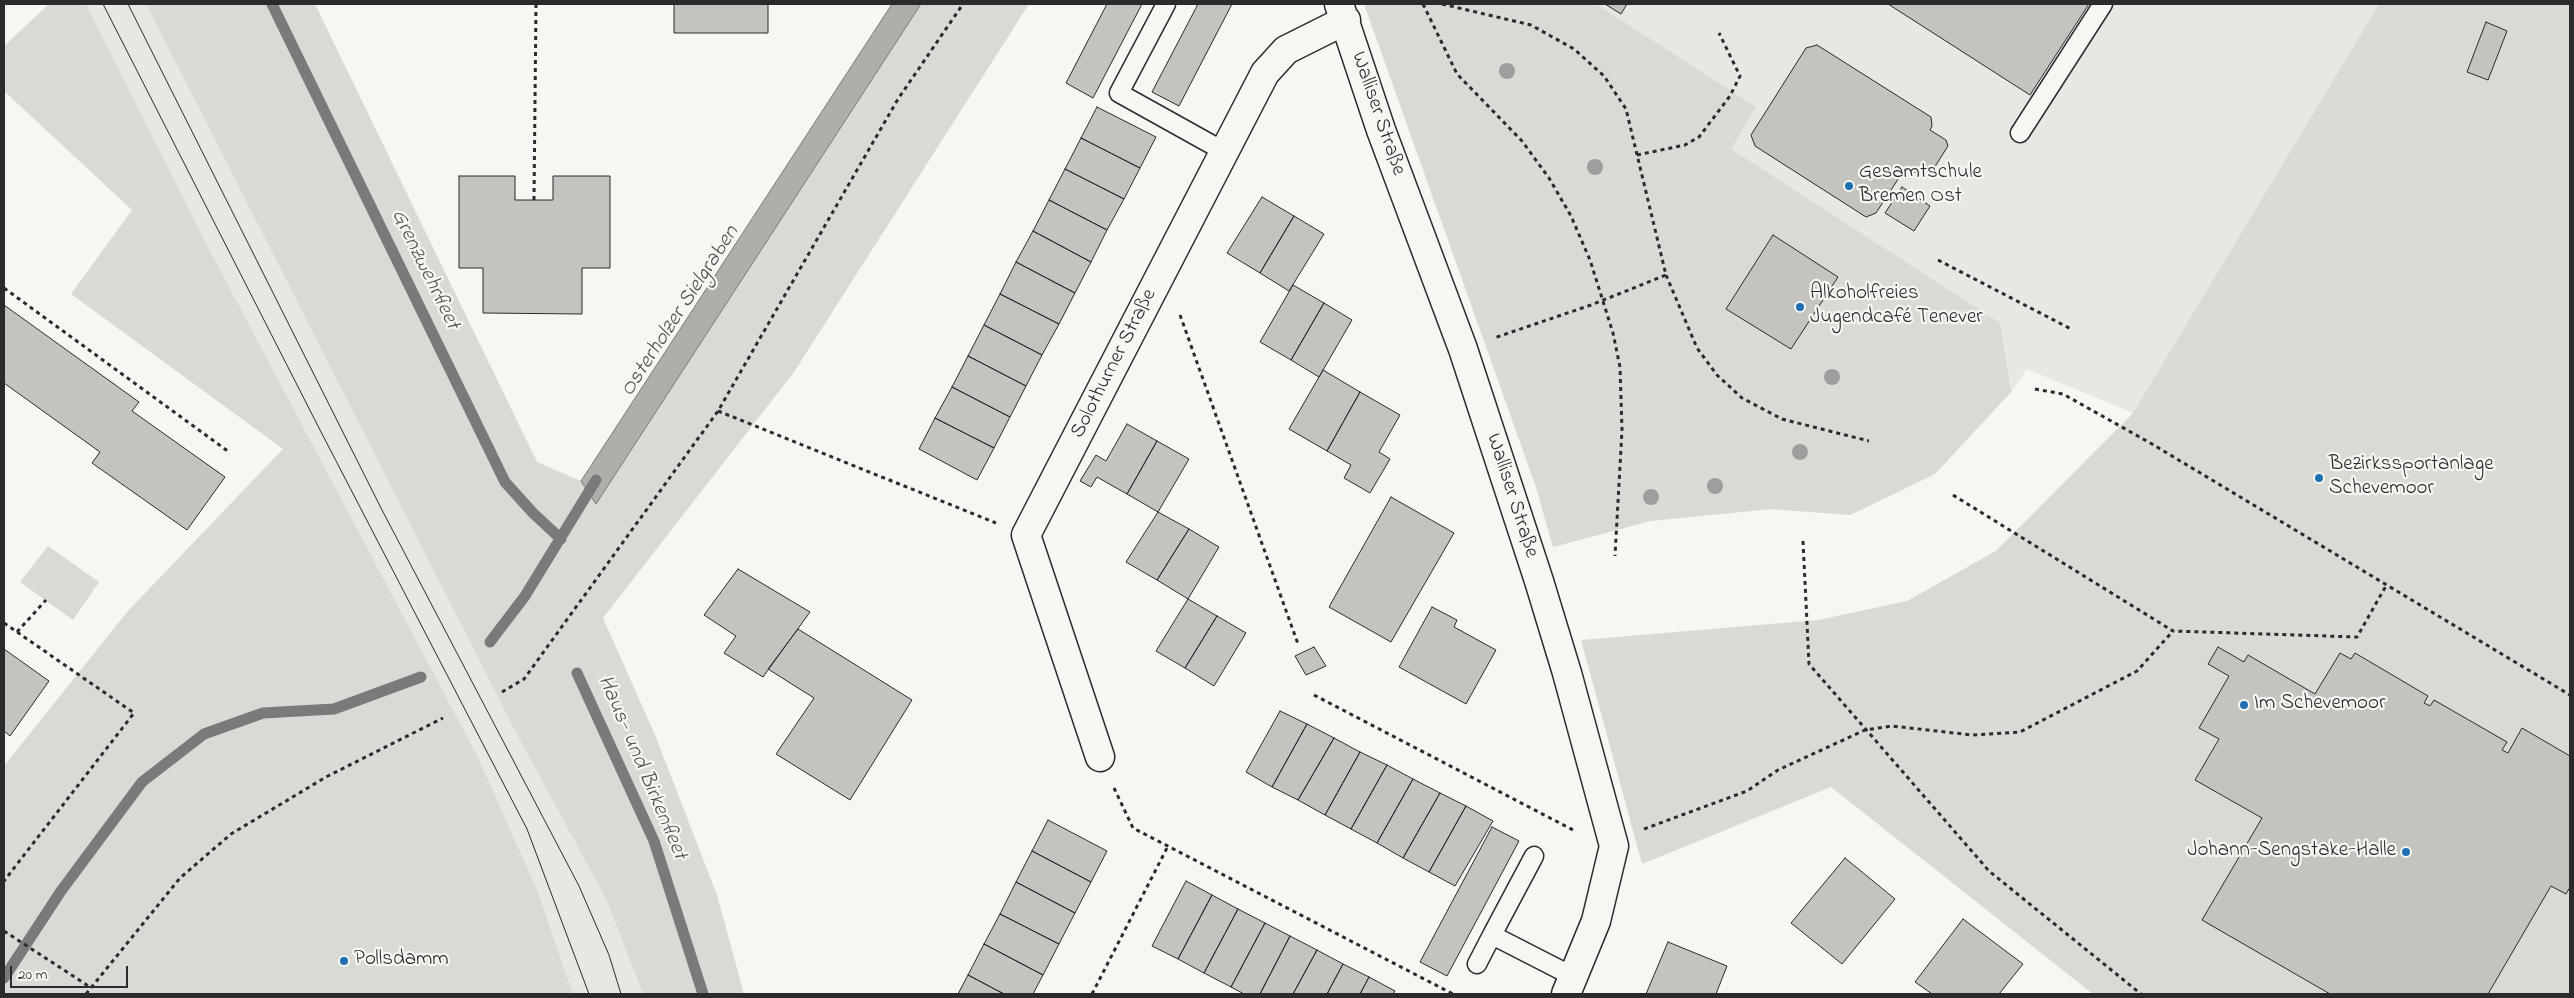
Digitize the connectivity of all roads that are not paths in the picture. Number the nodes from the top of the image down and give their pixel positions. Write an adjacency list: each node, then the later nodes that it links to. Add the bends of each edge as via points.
1 (1166, 4): 5 (lane, via 1119,93)
2 (2103, 4): 4 (lane)
3 (1343, 12): 5 (street, Solothurner Straße, via 1286,50 1265,73); 10 (street, Walliser Straße, via 1381,130 1462,350 1564,664 1614,846 1596,921)
4 (2020, 133)
5 (1225, 152): 6 (street, Solothurner Straße, via 1026,535)
6 (1100, 757)
7 (1534, 856): 8 (lane)
8 (1492, 935): 9 (lane); 10 (lane)
9 (1477, 964)
10 (1570, 986)

